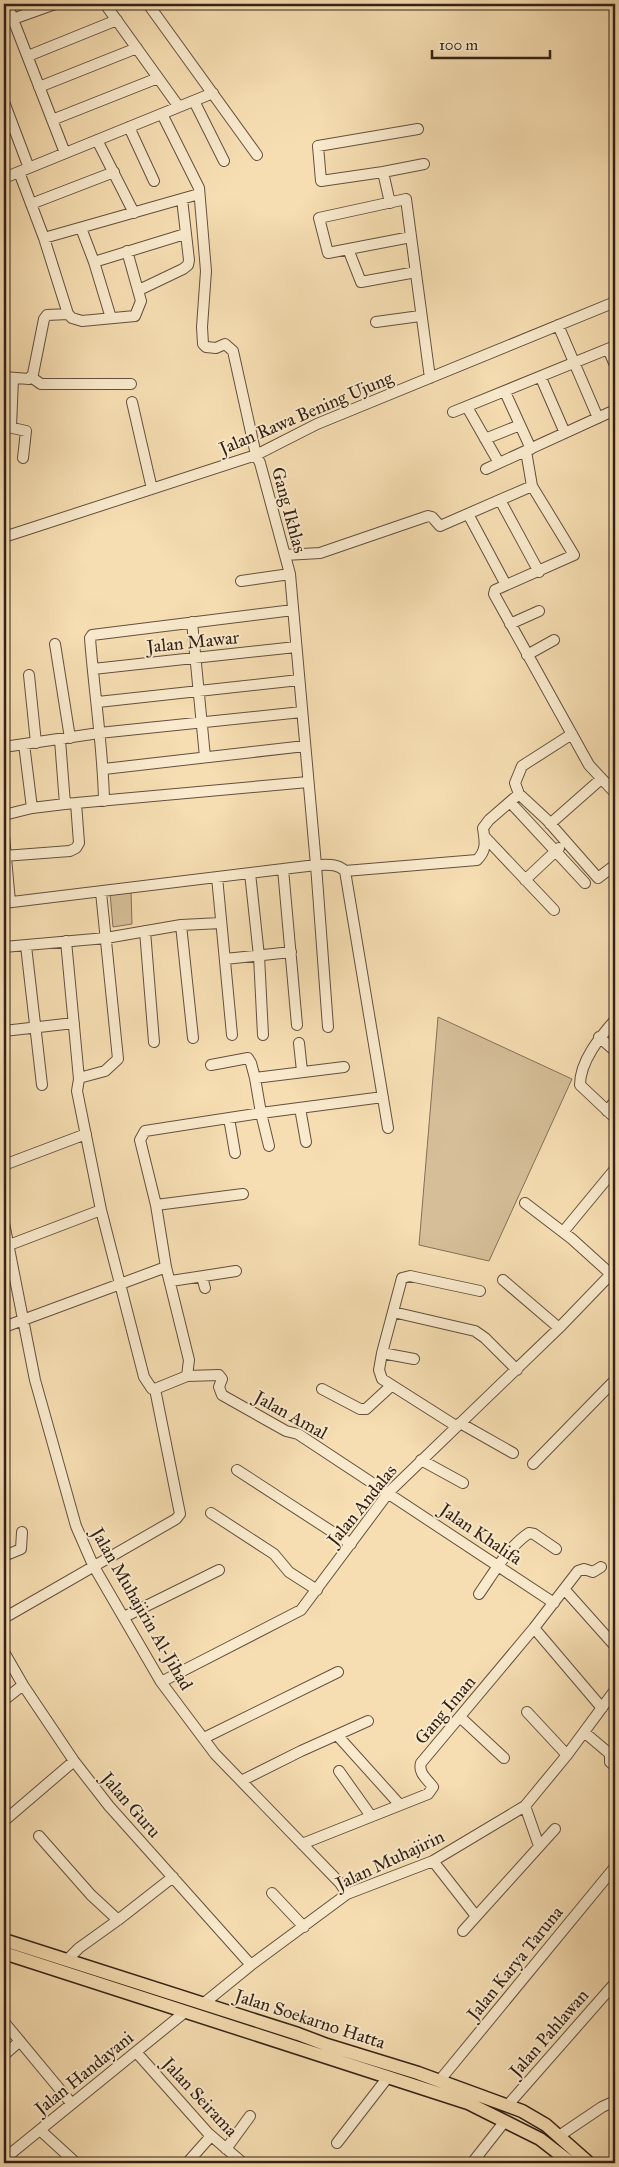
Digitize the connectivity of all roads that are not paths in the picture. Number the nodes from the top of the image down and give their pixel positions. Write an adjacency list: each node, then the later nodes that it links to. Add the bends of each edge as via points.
1 (8, 4): 5 (street)
2 (55, 4): 5 (street)
3 (105, 4): 6 (street)
4 (148, 4): 11 (street)
5 (14, 19): 8 (street)
6 (117, 20): 7 (street); 8 (street)
7 (137, 48): 9 (street); 10 (street)
8 (28, 56): 10 (street)
9 (158, 78): 14 (street); 16 (street)
10 (40, 87): 16 (street)
11 (213, 93): 12 (street); 21 (street)
12 (194, 101): 14 (street); 22 (street)
13 (4, 102): 24 (street)
14 (179, 107): 15 (street)
15 (162, 114): 17 (street); 30 (street, via 195,177)
16 (52, 120): 20 (street)
17 (129, 127): 19 (street); 29 (street)
18 (418, 129): 27 (street, via 318,146 321,181)
19 (97, 140): 20 (street); 26 (street)
20 (65, 153): 24 (street)
21 (257, 155)
22 (224, 161)
23 (424, 164): 27 (street)
24 (29, 168): 25 (street)
25 (19, 172): 28 (street); 33 (street)
26 (114, 172): 33 (street); 34 (street)
27 (383, 172): 32 (street)
28 (4, 178)
29 (154, 181)
30 (199, 194): 31 (street); 69 (street, Gang Ikhlas, via 206,270 203,344 216,348 225,344 232,351)
31 (182, 199): 34 (street); 36 (street)
32 (390, 203): 37 (street, via 406,199); 39 (street, via 319,218 328,253)
33 (31, 204): 38 (street)
34 (134, 213): 35 (street)
35 (81, 228): 38 (street); 41 (street)
36 (185, 234): 40 (street); 43 (street, via 188,265)
37 (411, 237): 39 (street); 42 (street)
38 (44, 238): 45 (street)
39 (348, 249): 42 (street, via 361,282)
40 (127, 251): 41 (street); 43 (street)
41 (94, 262): 47 (street)
42 (416, 272): 46 (street)
43 (139, 290): 47 (street, via 141,301 135,316)
44 (615, 302): 49 (street, Jalan Rawa Bening Ujung)
45 (68, 314): 47 (street, via 82,321); 53 (street, via 47,315 44,319)
46 (420, 316): 48 (street); 55 (street)
47 (111, 318)
48 (376, 322)
49 (558, 325): 51 (street); 55 (street, Jalan Rawa Bening Ujung)
50 (612, 348): 51 (street); 52 (street)
51 (574, 364): 56 (street); 63 (street)
52 (615, 365)
53 (31, 377): 54 (street); 57 (street, via 41,384)
54 (8, 378): 65 (street)
55 (430, 378): 69 (street, Jalan Rawa Bening Ujung, via 318,424)
56 (542, 378): 58 (street); 66 (street)
57 (131, 384)
58 (505, 392): 60 (street); 64 (street)
59 (132, 402): 74 (street)
60 (467, 407): 62 (street); 67 (street)
61 (615, 410): 63 (street)
62 (453, 412)
63 (598, 418): 66 (street)
64 (520, 425): 67 (street); 68 (street)
65 (7, 427): 70 (street, via 26,431)
66 (565, 433): 68 (street)
67 (485, 439): 71 (street)
68 (528, 450): 71 (street); 73 (street)
69 (256, 455): 74 (street, Jalan Rawa Bening Ujung); 78 (street, Gang Ikhlas)
70 (23, 458)
71 (499, 464): 72 (street)
72 (486, 470)
73 (532, 486): 75 (street); 79 (street, via 574,554)
74 (152, 489): 77 (street, Jalan Rawa Bening Ujung)
75 (500, 500): 76 (street); 79 (street)
76 (468, 514): 78 (street, via 440,526 428,516 320,553); 82 (street)
77 (4, 537)
78 (285, 555): 80 (street, Gang Ikhlas)
79 (539, 572): 82 (street)
80 (290, 574): 81 (street); 83 (street, Gang Ikhlas)
81 (241, 581)
82 (506, 585): 86 (street, via 495,590 494,594)
83 (293, 610): 85 (street); 89 (street, Gang Ikhlas)
84 (539, 611): 86 (street)
85 (192, 622): 91 (street); 92 (street, via 92,635)
86 (510, 624): 90 (street)
87 (554, 640): 90 (street)
88 (55, 644): 101 (street)
89 (296, 647): 91 (street, Jalan Mawar); 94 (street, Gang Ikhlas)
90 (527, 655): 100 (street)
91 (196, 657): 92 (street, Jalan Mawar); 95 (street)
92 (93, 669): 96 (street)
93 (29, 674): 102 (street)
94 (299, 680): 95 (street); 97 (street, Gang Ikhlas)
95 (199, 691): 96 (street); 98 (street)
96 (98, 702): 99 (street)
97 (302, 712): 98 (street); 105 (street, Gang Ikhlas)
98 (202, 724): 99 (street); 106 (street)
99 (99, 733): 101 (street); 107 (street)
100 (572, 734): 108 (street, via 589,765); 110 (street, via 522,766 515,782)
101 (65, 739): 102 (street); 115 (street)
102 (36, 743): 103 (street)
103 (24, 744): 104 (street); 116 (street)
104 (4, 746)
105 (305, 746): 106 (street); 109 (street, Gang Ikhlas)
106 (205, 758): 107 (street)
107 (104, 769): 112 (street)
108 (601, 779): 111 (street); 118 (street)
109 (308, 782): 112 (street); 125 (street, Gang Ikhlas)
110 (519, 794): 113 (street); 118 (street)
111 (615, 794)
112 (104, 801): 114 (street)
113 (510, 802): 120 (street, via 489,820 483,828); 122 (street)
114 (76, 803): 115 (street); 123 (street, via 79,843 76,848)
115 (65, 804): 116 (street)
116 (32, 808): 117 (street)
117 (4, 815)
118 (550, 824): 121 (street)
119 (4, 836): 123 (street)
120 (484, 836): 127 (street, via 484,853 477,860); 130 (street)
121 (566, 842): 122 (street); 124 (street, via 598,878)
122 (556, 852): 130 (street); 131 (street)
123 (5, 856): 133 (street)
124 (615, 865)
125 (316, 866): 126 (street); 127 (street, via 337,865); 149 (street, Gang Ikhlas)
126 (283, 869): 128 (street); 142 (street)
127 (345, 871): 164 (street)
128 (250, 874): 129 (street); 143 (street)
129 (218, 877): 132 (street); 135 (street)
130 (525, 880): 134 (street)
131 (585, 883)
132 (101, 892): 133 (street); 138 (street)
133 (7, 902)
134 (554, 910)
135 (221, 923): 136 (street); 144 (street)
136 (181, 925): 137 (street); 154 (street)
137 (145, 931): 138 (street); 155 (street)
138 (106, 938): 139 (street); 161 (street, via 118,1059 105,1071)
139 (66, 941): 140 (street); 146 (street)
140 (26, 946): 141 (street); 148 (street)
141 (4, 947)
142 (291, 952): 143 (street); 147 (street)
143 (259, 956): 144 (street); 152 (street)
144 (224, 959): 151 (street)
145 (615, 1020): 153 (street)
146 (74, 1023): 148 (street); 161 (street)
147 (297, 1025)
148 (34, 1026): 150 (street); 163 (street)
149 (328, 1027)
150 (4, 1031)
151 (232, 1034)
152 (263, 1035)
153 (599, 1037): 157 (street); 168 (street, via 580,1076 580,1085)
154 (193, 1038)
155 (154, 1042)
156 (299, 1043): 160 (street)
157 (615, 1050)
158 (211, 1065): 162 (street, via 248,1058)
159 (344, 1067): 160 (street)
160 (302, 1071): 162 (street)
161 (79, 1078): 171 (street, via 77,1091)
162 (255, 1078): 167 (street)
163 (42, 1085)
164 (383, 1096): 166 (street); 170 (street)
165 (615, 1101): 168 (street)
166 (300, 1108): 167 (street); 172 (street)
167 (261, 1113): 169 (street); 173 (street)
168 (611, 1114)
169 (229, 1118): 174 (street); 179 (street, via 145,1131 141,1135)
170 (388, 1128)
171 (86, 1134): 175 (street); 180 (street)
172 (306, 1142)
173 (269, 1146)
174 (235, 1153)
175 (4, 1165)
176 (615, 1169): 182 (street)
177 (243, 1194): 179 (street)
178 (524, 1203): 182 (street)
179 (156, 1205): 184 (street)
180 (101, 1210): 183 (street); 190 (street)
181 (4, 1223): 183 (street, Jalan Muhajirin Al-Jihad)
182 (563, 1232): 186 (street)
183 (6, 1246): 194 (street, Jalan Muhajirin Al-Jihad)
184 (166, 1267): 189 (street); 190 (street)
185 (236, 1271): 187 (street)
186 (613, 1276): 196 (street, Jalan Andalas)
187 (202, 1277): 189 (street); 191 (street)
188 (503, 1280): 196 (street)
189 (171, 1281): 200 (street, via 189,1360)
190 (120, 1283): 194 (street); 203 (street, via 144,1376)
191 (205, 1288)
192 (480, 1291): 193 (street, via 406,1276 399,1283)
193 (393, 1312): 197 (street); 199 (street, via 474,1331)
194 (23, 1320): 195 (street); 217 (street, Jalan Muhajirin Al-Jihad, via 35,1380 76,1526)
195 (4, 1327)
196 (560, 1328): 199 (street, Jalan Andalas)
197 (382, 1353): 198 (street); 202 (street, via 380,1374)
198 (414, 1359)
199 (516, 1370): 205 (street, Jalan Andalas)
200 (187, 1376): 203 (street); 211 (street, Jalan Amal, via 219,1374 222,1395 286,1431 298,1434)
201 (615, 1380): 208 (street)
202 (392, 1386): 204 (street, via 366,1409); 205 (street)
203 (155, 1389): 217 (street, via 180,1514)
204 (322, 1389)
205 (458, 1425): 206 (street); 207 (street, Jalan Andalas)
206 (512, 1453)
207 (421, 1460): 210 (street); 211 (street, Jalan Andalas)
208 (533, 1464)
209 (237, 1470): 214 (street)
210 (463, 1483)
211 (389, 1492): 214 (street, Jalan Andalas); 218 (street, Jalan Khalifa)
212 (211, 1513): 221 (street, via 274,1554 289,1572)
213 (22, 1532): 216 (street, via 21,1549)
214 (351, 1544): 221 (street, Jalan Andalas)
215 (556, 1549): 218 (street, via 529,1533)
216 (4, 1556)
217 (93, 1565): 225 (street, Jalan Muhajirin Al-Jihad); 226 (street)
218 (499, 1566): 223 (street); 224 (street, Jalan Khalifa)
219 (601, 1567): 222 (street, Gang Iman, via 593,1572 581,1569)
220 (219, 1570): 225 (street)
221 (317, 1590): 231 (street, Jalan Andalas, via 301,1610)
222 (564, 1590): 224 (street, Gang Iman); 228 (street)
223 (479, 1594)
224 (554, 1603): 227 (street, Gang Iman)
225 (124, 1617): 231 (street, Jalan Muhajirin Al-Jihad)
226 (4, 1618)
227 (534, 1628): 235 (street); 237 (street, Gang Iman)
228 (615, 1646)
229 (4, 1652): 232 (street, Jalan Guru)
230 (338, 1672): 241 (street)
231 (161, 1682): 241 (street, Jalan Muhajirin Al-Jihad)
232 (23, 1685): 234 (street); 245 (street, Jalan Guru)
233 (615, 1690): 235 (street, Jalan Muhajirin)
234 (4, 1700)
235 (602, 1708): 239 (street, Jalan Muhajirin)
236 (527, 1712): 243 (street)
237 (460, 1717): 244 (street); 249 (street, Gang Iman, via 419,1768 432,1790)
238 (368, 1721): 240 (street)
239 (584, 1732): 242 (street); 243 (street, Jalan Muhajirin)
240 (337, 1735): 248 (street); 249 (street)
241 (204, 1738): 248 (street, Jalan Muhajirin Al-Jihad)
242 (612, 1753): 246 (street, via 610,1762)
243 (567, 1755): 250 (street, Jalan Muhajirin)
244 (504, 1758)
245 (74, 1761): 252 (street); 259 (street, Jalan Guru, via 109,1806)
246 (615, 1766)
247 (339, 1771): 251 (street)
248 (241, 1782): 255 (street, Jalan Muhajirin Al-Jihad)
249 (400, 1805): 251 (street, Gang Iman)
250 (525, 1806): 256 (street); 257 (street, Jalan Muhajirin)
251 (371, 1816): 255 (street, Gang Iman)
252 (4, 1821)
253 (555, 1829): 256 (street)
254 (39, 1836): 263 (street, via 91,1895)
255 (302, 1844): 261 (street, Jalan Muhajirin Al-Jihad)
256 (539, 1846): 262 (street)
257 (432, 1861): 261 (street, Jalan Muhajirin); 262 (street)
258 (615, 1867): 279 (street, Jalan Karya Taruna)
259 (173, 1876): 263 (street); 269 (street, Jalan Guru)
260 (272, 1893): 264 (street)
261 (347, 1894): 264 (street, Jalan Muhajirin)
262 (476, 1916): 265 (street)
263 (118, 1920): 268 (street)
264 (304, 1927): 269 (street, Jalan Muhajirin)
265 (463, 1931)
266 (4, 1940): 268 (main road, Jalan Soekarno Hatta)
267 (4, 1953): 272 (main road, Jalan Soekarno Hatta)
268 (67, 1960): 271 (main road, Jalan Soekarno Hatta)
269 (251, 1965): 271 (street, Jalan Muhajirin)
270 (615, 1982): 282 (street, Jalan Pahlawan)
271 (203, 2004): 277 (main road, Jalan Soekarno Hatta)
272 (185, 2012): 275 (street, Jalan Handayani); 278 (main road, Jalan Soekarno Hatta)
273 (4, 2022): 274 (street)
274 (20, 2041): 276 (street); 281 (street)
275 (136, 2052): 281 (street, Jalan Handayani); 286 (street, Jalan Seirama)
276 (4, 2055)
277 (381, 2060): 278 (main road); 279 (main road, Jalan Soekarno Hatta)
278 (382, 2075): 284 (main road, Jalan Soekarno Hatta, via 468,2102); 288 (street)
279 (440, 2080): 282 (main road, Jalan Soekarno Hatta)
280 (615, 2101): 287 (street)
281 (72, 2104): 285 (street, Jalan Handayani)
282 (507, 2106): 287 (main road, Jalan Soekarno Hatta, via 522,2111)
283 (250, 2116): 289 (street)
284 (505, 2121): 294 (street); 295 (main road, Jalan Soekarno Hatta, via 540,2139)
285 (40, 2130): 290 (street, Jalan Handayani); 291 (street)
286 (212, 2136): 289 (street, Jalan Seirama); 292 (street)
287 (558, 2136): 296 (main road, Jalan Soekarno Hatta)
288 (337, 2143)
289 (226, 2149): 293 (street, Jalan Seirama)
290 (5, 2155)
291 (76, 2163)
292 (187, 2163)
293 (243, 2163)
294 (472, 2163)
295 (571, 2163)
296 (589, 2163)

